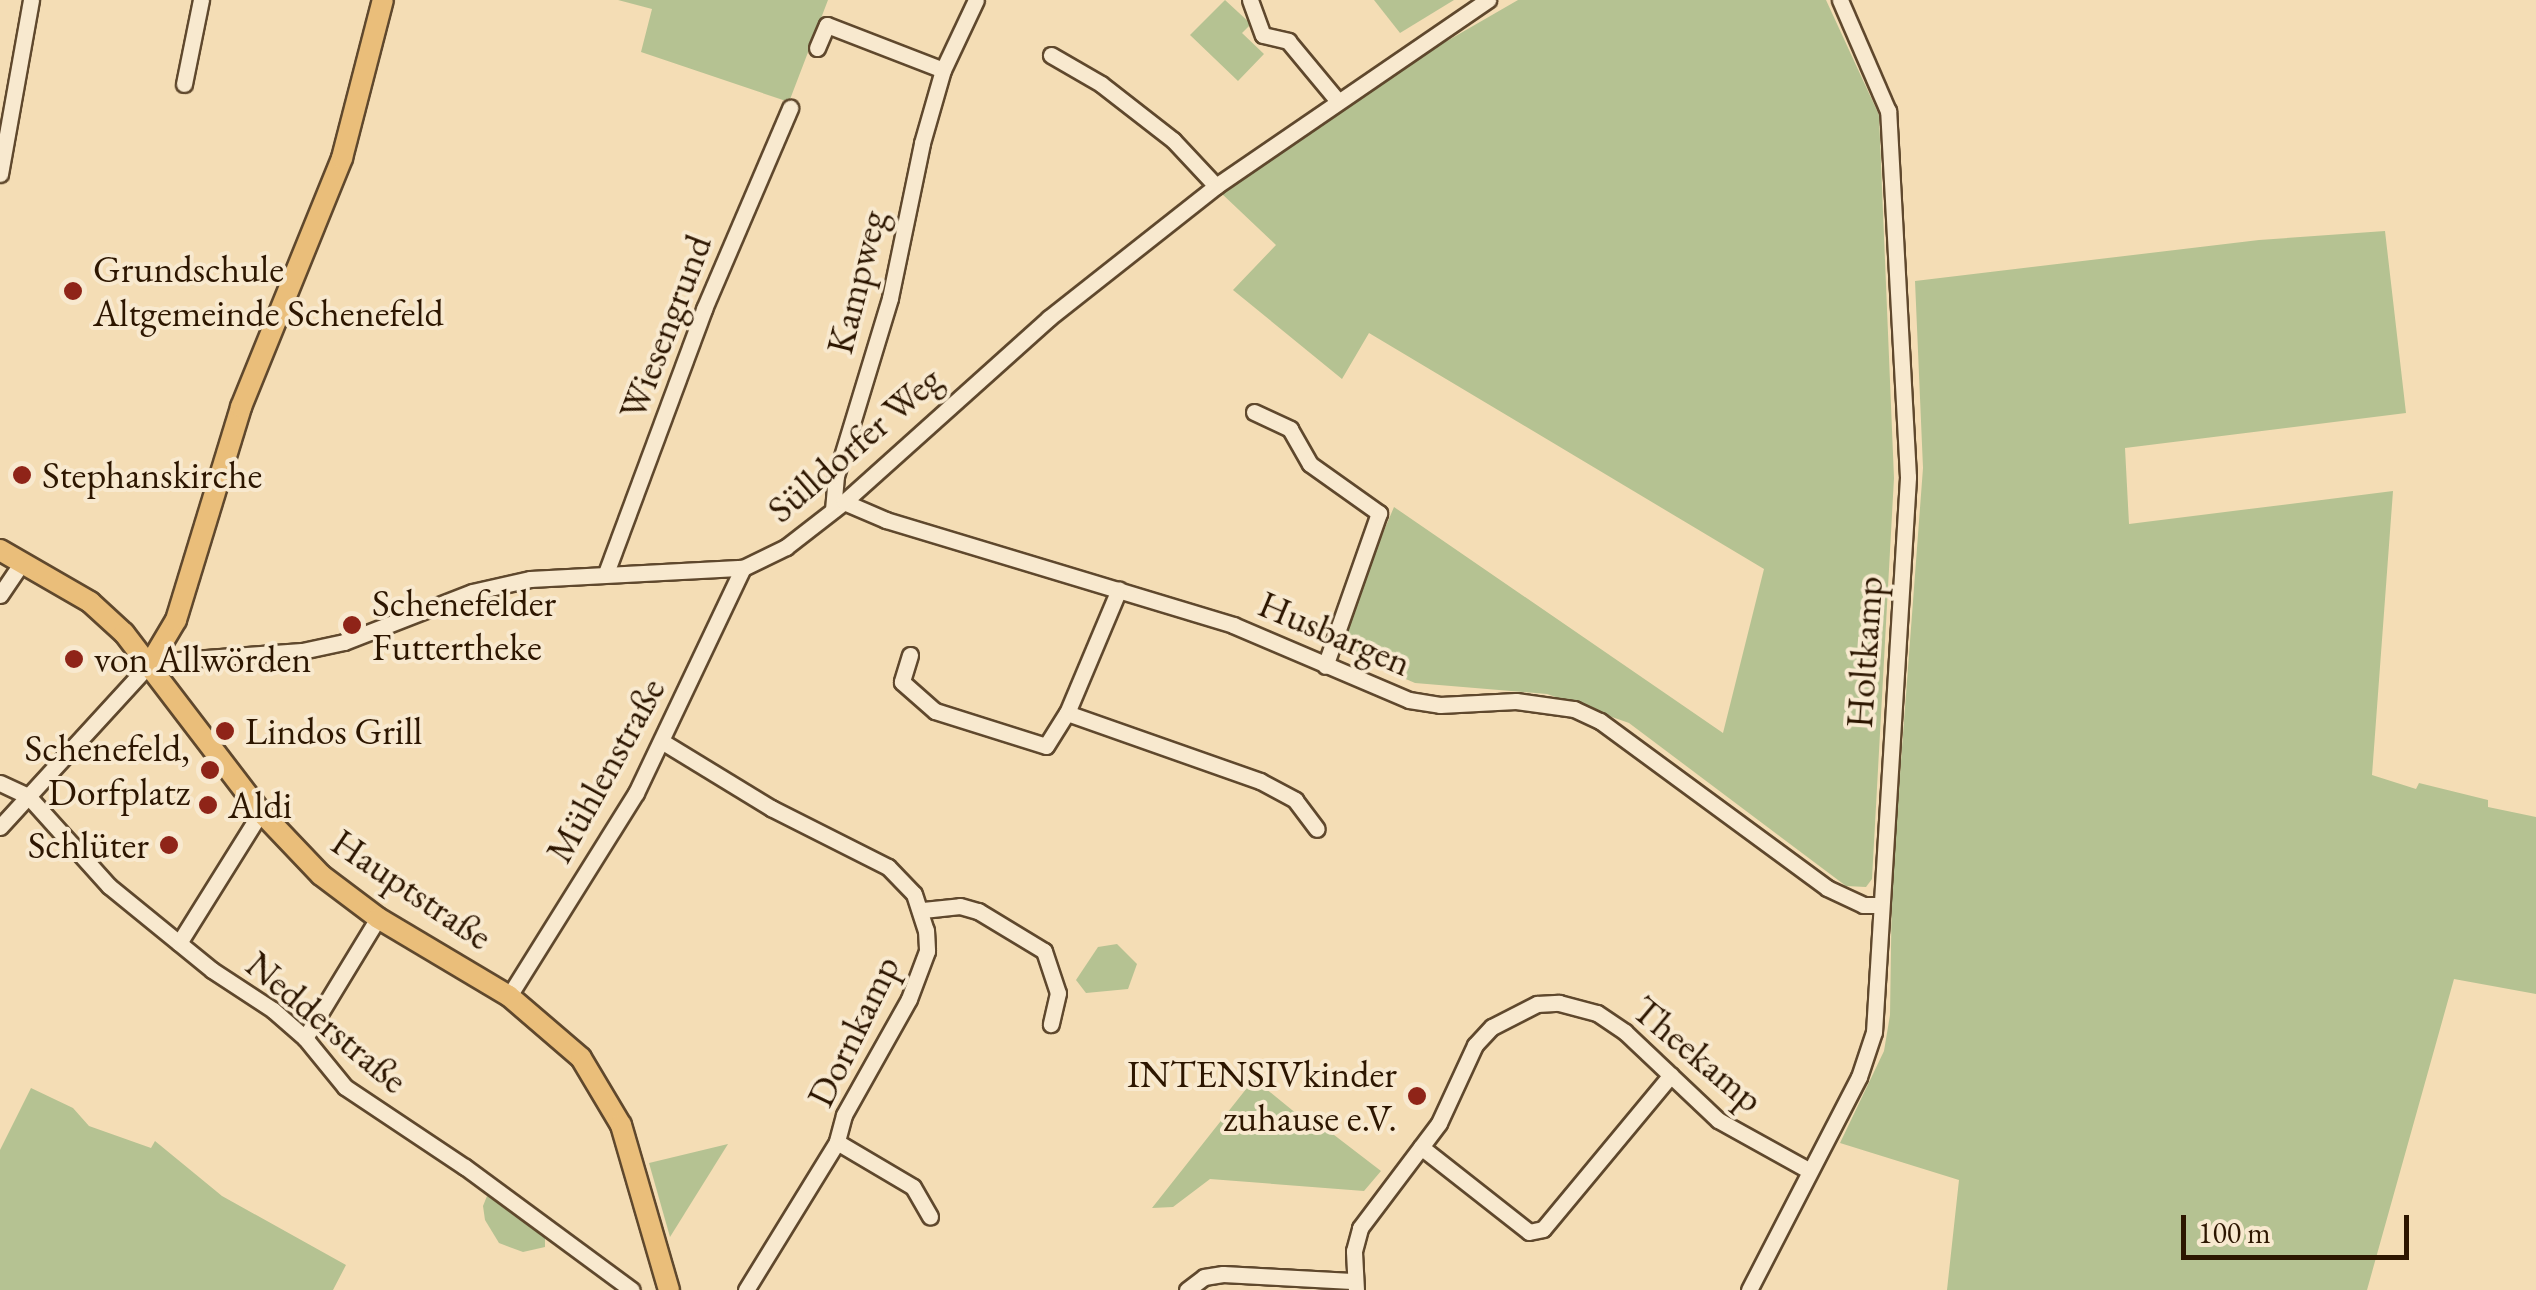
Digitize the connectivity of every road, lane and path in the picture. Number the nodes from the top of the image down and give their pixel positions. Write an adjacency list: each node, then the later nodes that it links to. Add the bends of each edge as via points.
1 (31, 0): 14 (street)
2 (201, 0): 11 (street)
3 (383, 0): 25 (main road, via 342,158 241,407 176,620)
4 (976, 0): 10 (street, Kampweg)
5 (1250, 0): 12 (street, via 1263,36 1288,41)
6 (1488, 0): 12 (street, Sülldorfer Weg)
7 (1840, 0): 34 (street, Holtkamp, via 1888,111 1906,404 1908,477)
8 (817, 48): 10 (street, via 827,25)
9 (1051, 55): 15 (street, via 1173,140)
10 (943, 70): 17 (street, Kampweg, via 890,298 836,476)
11 (184, 84)
12 (1337, 100): 15 (street, Sülldorfer Weg)
13 (790, 108): 21 (street, Wiesengrund, via 704,309)
14 (0, 174)
15 (1216, 186): 17 (street, Sülldorfer Weg, via 1049,318)
16 (1254, 412): 26 (street, via 1290,429 1310,464 1378,514)
17 (838, 506): 20 (street, Sülldorfer Weg, via 786,547); 22 (street, Husbargen)
18 (0, 550): 19 (main road, Hauptstraße)
19 (23, 560): 23 (street); 25 (main road, Hauptstraße, via 90,602)
20 (744, 568): 21 (street, Sülldorfer Weg); 28 (street, Mühlenstraße)
21 (606, 573): 25 (street, Sülldorfer Weg, via 472,592 302,652)
22 (1119, 589): 26 (street, Husbargen, via 1233,625); 27 (street)
23 (0, 595)
24 (910, 654): 27 (street, via 902,682 935,711 1035,746 1046,746)
25 (151, 662): 30 (street); 31 (main road, Hauptstraße)
26 (1325, 666): 34 (street, Husbargen, via 1409,700 1546,704 1600,720 1827,888)
27 (1066, 712): 33 (street, via 1260,781 1295,800)
28 (663, 742): 35 (street, via 771,808 868,854 902,879); 38 (street, Mühlenstraße)
29 (0, 783): 30 (street, Nedderstraße)
30 (28, 796): 32 (street); 37 (street, Nedderstraße, via 90,870)
31 (262, 812): 36 (main road, Hauptstraße, via 320,875); 37 (street)
32 (0, 827)
33 (1317, 829)
34 (1879, 905): 44 (street, Holtkamp, via 1874,1032)
35 (923, 910): 39 (street, via 978,911 1044,951 1058,993); 42 (street, Dornkamp, via 927,951 921,974 844,1116)
36 (378, 918): 38 (main road, Hauptstraße); 40 (street)
37 (179, 944): 40 (street, Nedderstraße)
38 (509, 996): 48 (main road, Hauptstraße, via 581,1058 605,1092)
39 (1051, 1024)
40 (305, 1038): 47 (street, Nedderstraße, via 345,1088)
41 (1671, 1075): 43 (street, Theekamp, via 1597,1013 1537,1004 1492,1026 1475,1045 1439,1123); 43 (street, via 1543,1230 1529,1232); 44 (street, Theekamp, via 1734,1132)
42 (837, 1142): 45 (street, via 913,1187); 49 (street, Dornkamp)
43 (1421, 1146): 46 (street, Theekamp, via 1360,1228)
44 (1810, 1171): 51 (street, Holtkamp)
45 (930, 1218)
46 (1354, 1285): 50 (street, via 1223,1274 1204,1276)
47 (632, 1290)
48 (669, 1290)
49 (746, 1290)
50 (1187, 1290)
51 (1749, 1290)

